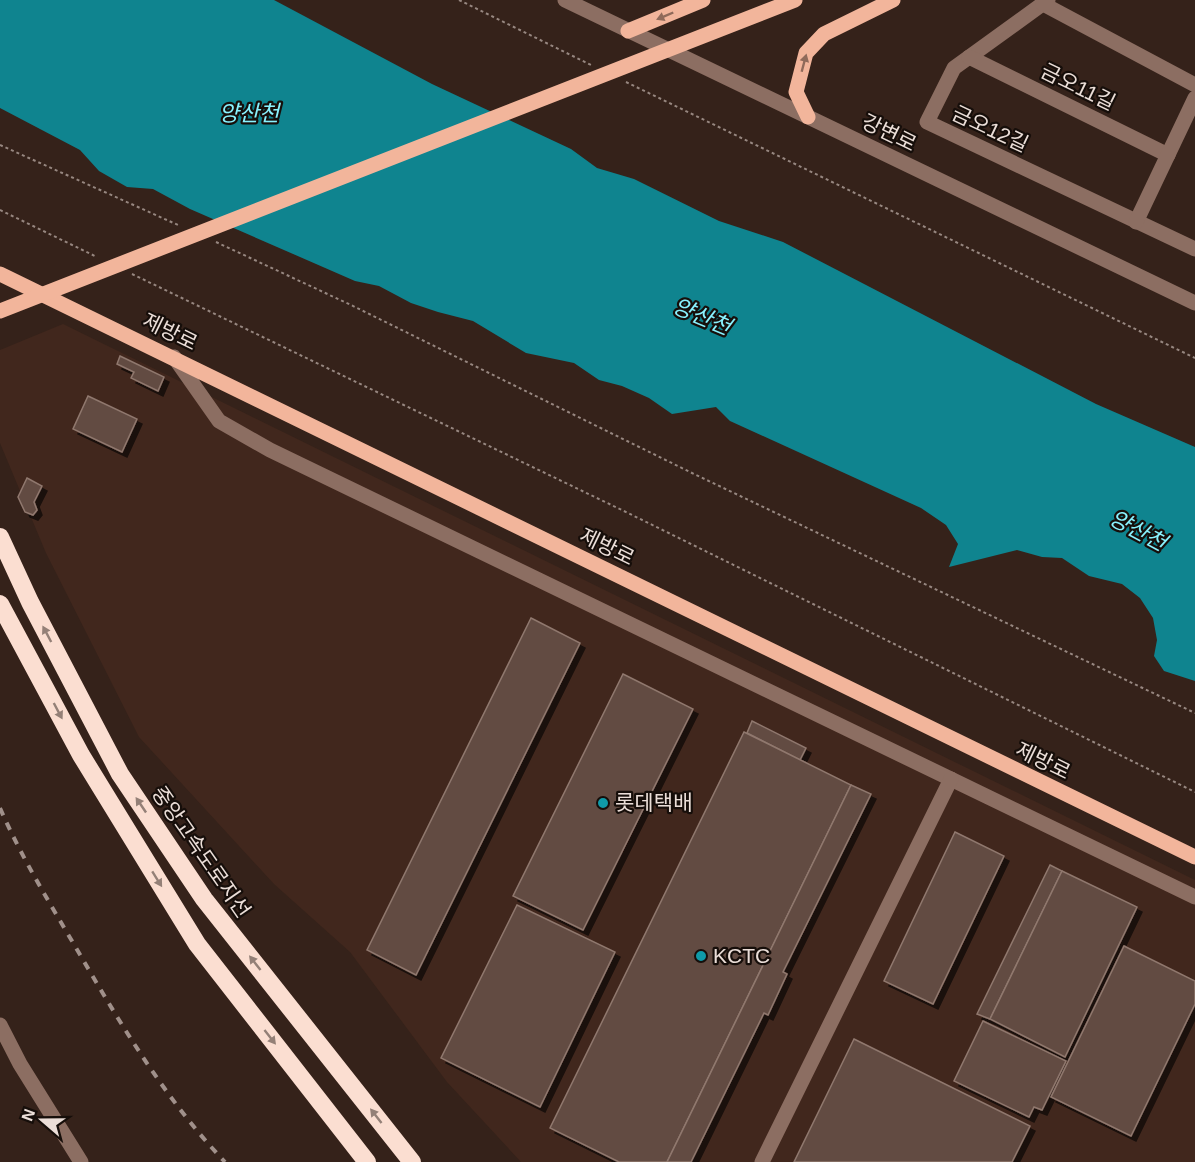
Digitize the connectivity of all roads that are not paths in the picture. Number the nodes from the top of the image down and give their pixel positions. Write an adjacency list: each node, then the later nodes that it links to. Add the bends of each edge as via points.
1 (565, 0): 6 (street, 강변로)
2 (703, 0): 6 (main road, one-way to 6)
3 (795, 0): 16 (main road, bridge)
4 (894, 0): 10 (main road, one-way to 4, via 796,92 806,53 825,34)
5 (1045, 2): 7 (street, 금오12길); 8 (street)
6 (628, 31): 10 (street, 강변로)
7 (969, 57): 11 (street, 금오11길); 12 (street, 금오12길, via 954,68 927,122)
8 (1195, 85)
9 (1195, 98): 11 (street)
10 (808, 117): 15 (street, 강변로)
11 (1168, 155): 12 (street)
12 (1136, 222): 13 (street, 금오12길)
13 (1195, 249)
14 (0, 274): 17 (main road, 제방로)
15 (1195, 303)
16 (0, 310)
17 (174, 357): 20 (street, via 219,421 270,450); 21 (main road, 제방로)
18 (0, 537): 26 (highway, 중앙고속도로지선, one-way to 18, via 204,899 120,774)
19 (0, 604): 25 (highway, one-way to 25, via 81,755 197,944)
20 (951, 779): 22 (street); 27 (street)
21 (1195, 857)
22 (1195, 897)
23 (0, 1025): 24 (street)
24 (81, 1162)
25 (367, 1162)
26 (412, 1162)
27 (762, 1162)

